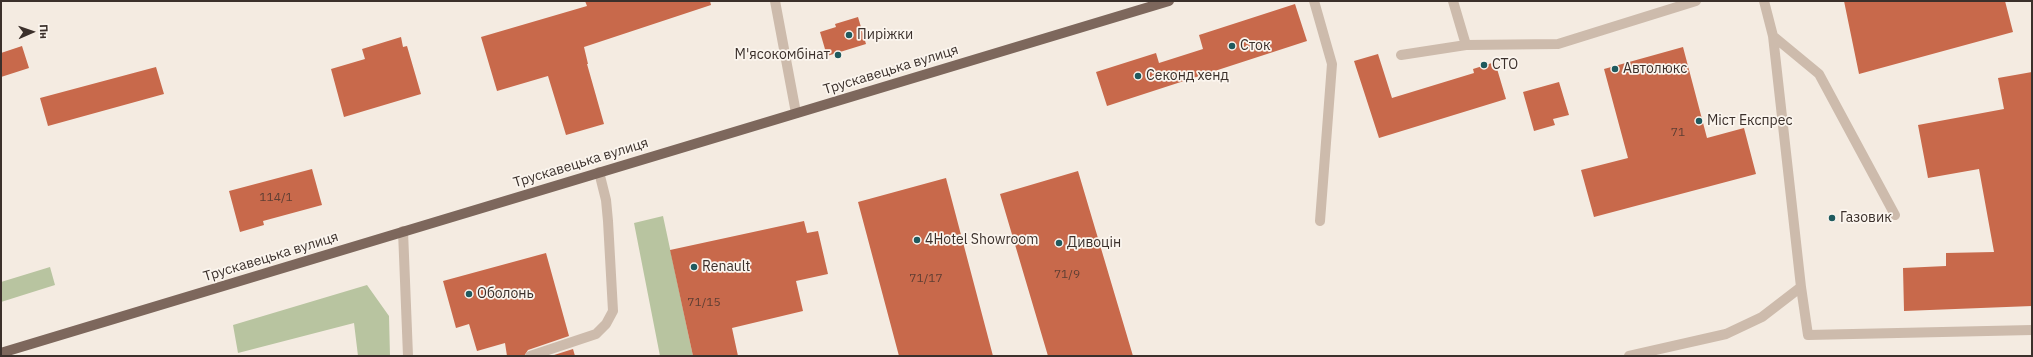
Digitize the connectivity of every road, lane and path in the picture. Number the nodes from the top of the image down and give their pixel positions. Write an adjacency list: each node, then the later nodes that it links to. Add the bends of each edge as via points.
1 (775, 1): 10 (street)
2 (1169, 1): 10 (main road, Трускавецька вулиця)
3 (1314, 1): 13 (street, via 1332,64)
4 (1453, 1): 8 (street)
5 (1696, 1): 8 (street, via 1558,44)
6 (1764, 1): 7 (street)
7 (1773, 36): 12 (street, via 1818,74); 15 (street)
8 (1466, 45): 9 (street)
9 (1401, 55)
10 (796, 113): 11 (main road, Трускавецька вулиця)
11 (599, 172): 14 (main road, Трускавецька вулиця); 19 (street, via 606,207 613,311 606,324 596,334)
12 (1895, 215)
13 (1320, 221)
14 (403, 231): 17 (main road, Трускавецька вулиця); 18 (street)
15 (1801, 287): 16 (street, via 1808,335); 20 (street, via 1762,317 1726,334)
16 (2032, 330)
17 (1, 353)
18 (408, 356)
19 (530, 356)
20 (1630, 356)

